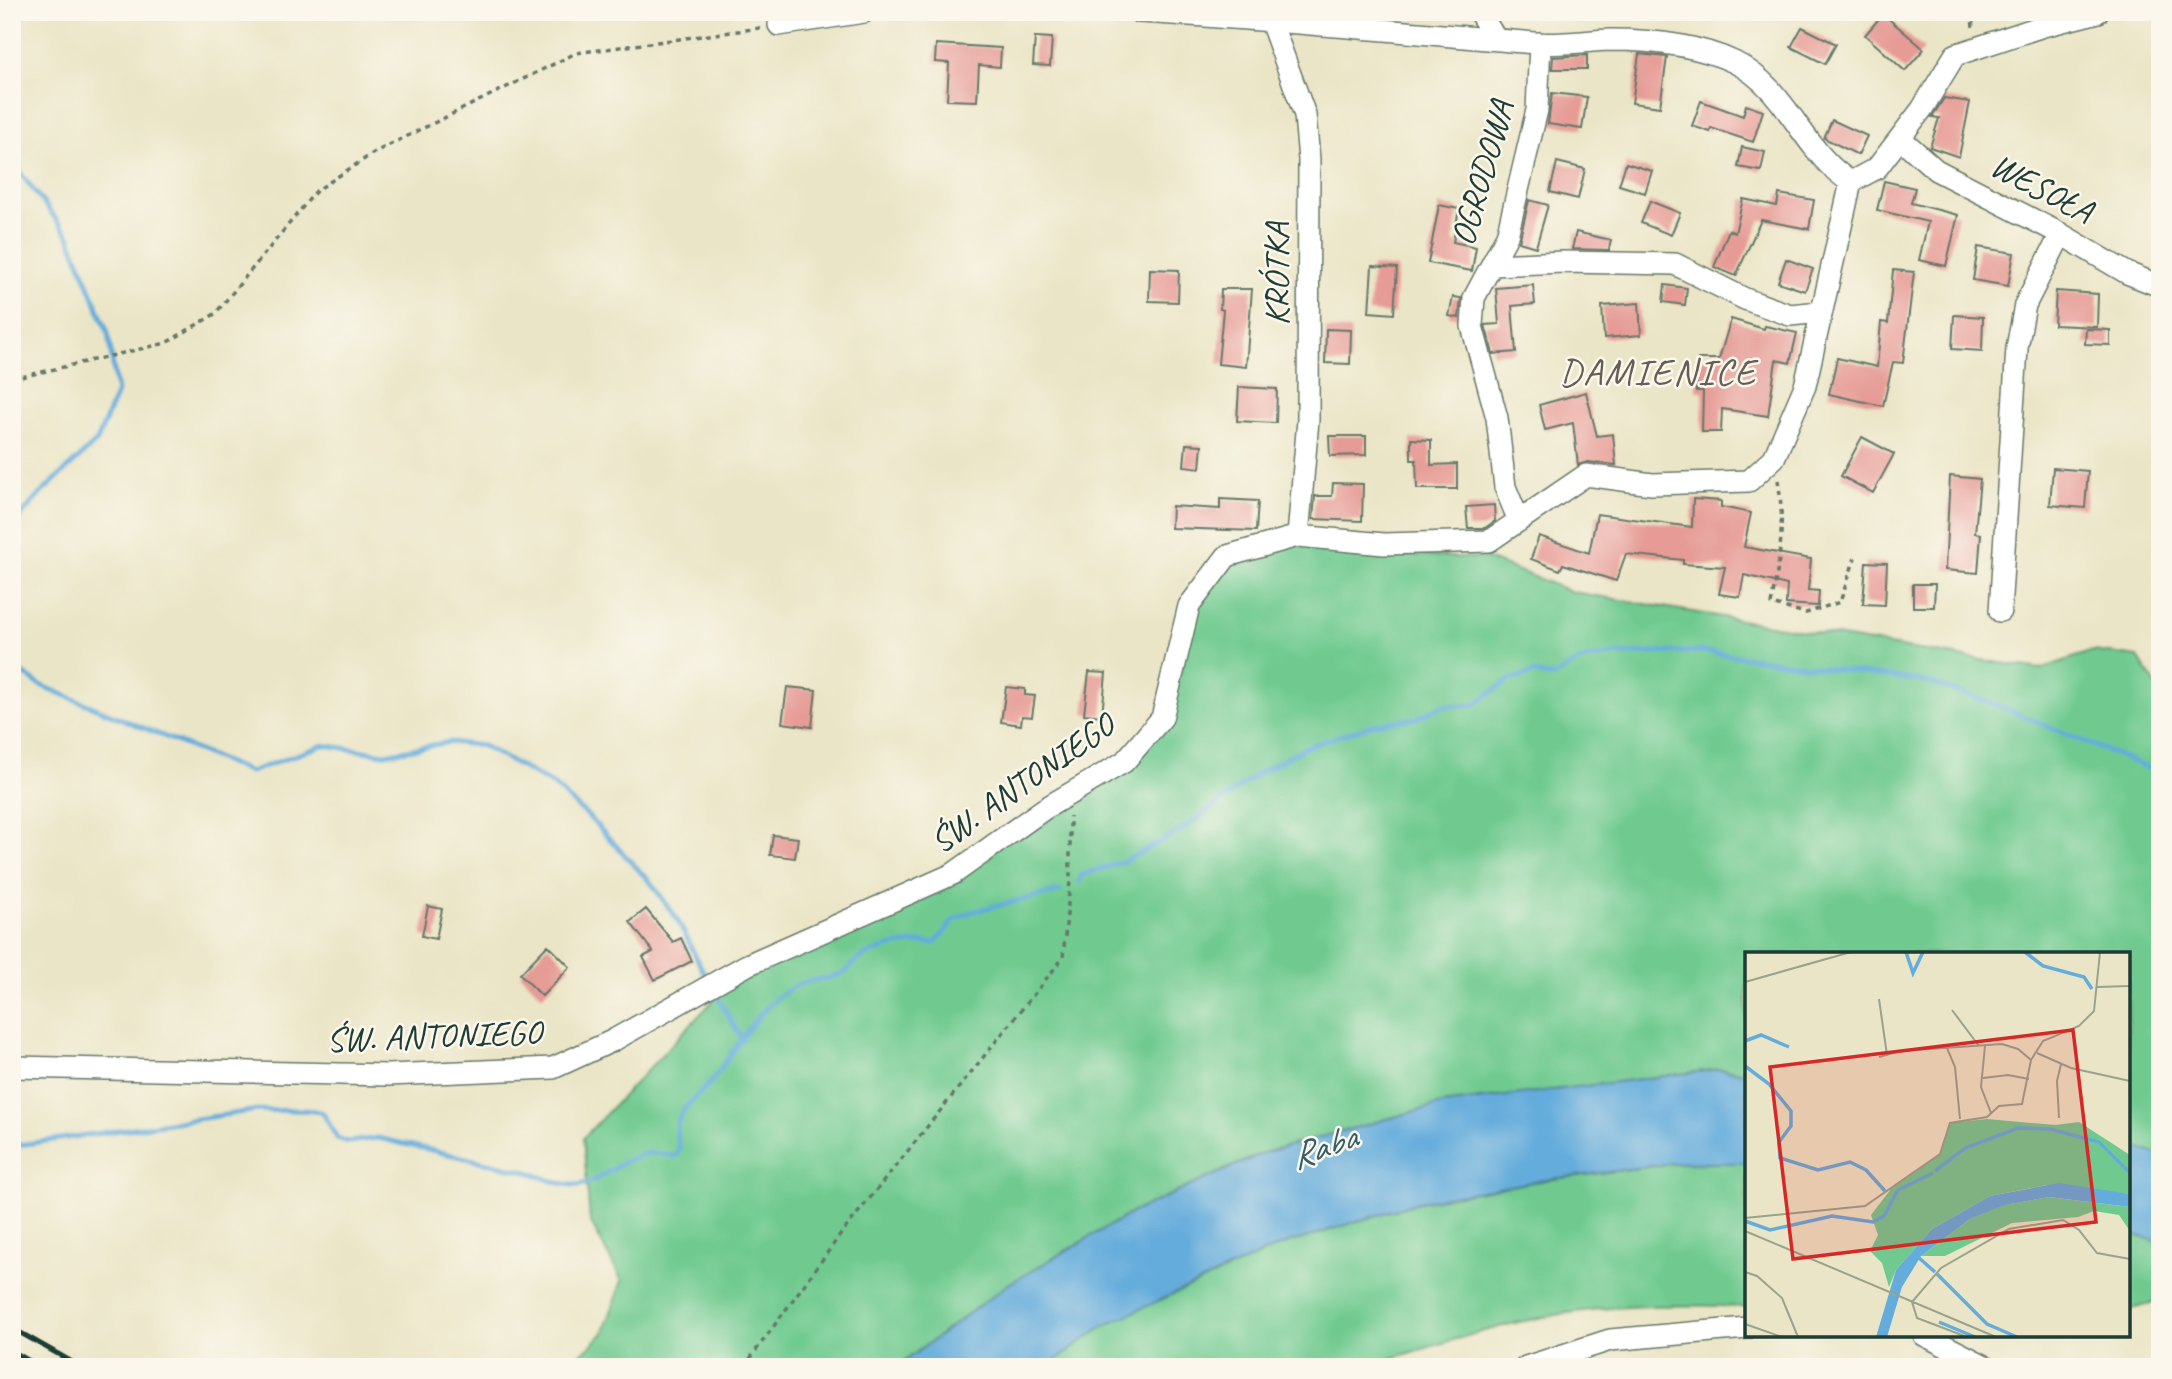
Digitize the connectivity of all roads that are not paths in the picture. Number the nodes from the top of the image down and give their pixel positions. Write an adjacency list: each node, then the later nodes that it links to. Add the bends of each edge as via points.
1 (864, 12): 5 (street)
2 (1139, 12): 6 (street)
3 (1479, 12): 8 (street)
4 (2098, 12): 10 (street, via 1955,55)
5 (837, 14): 7 (street)
6 (1270, 19): 8 (street); 17 (street, KRÓTKA, via 1305,115 1309,160 1308,420)
7 (779, 25)
8 (1496, 39): 9 (street)
9 (1539, 43): 11 (street, via 1659,43 1735,62 1770,87 1820,159); 13 (street, OGRODOWA, via 1538,110 1507,236)
10 (1900, 138): 11 (street, via 1877,168); 12 (street, WESOŁA, via 1936,170)
11 (1851, 182): 15 (street, ŚW. ANTONIEGO)
12 (2061, 234): 14 (street, WESOŁA, via 2127,273); 18 (street, via 2025,305 2017,348)
13 (1492, 265): 15 (street, via 1675,264 1745,299 1790,315); 16 (street, OGRODOWA, via 1474,298 1472,326 1497,418 1505,487)
14 (2160, 286)
15 (1821, 312): 16 (street, ŚW. ANTONIEGO, via 1805,386 1774,458 1748,481 1652,484 1586,475)
16 (1519, 521): 17 (street, ŚW. ANTONIEGO, via 1489,541 1384,544)
17 (1298, 536): 19 (street, ŚW. ANTONIEGO, via 1227,556 1189,606 1162,718 1124,762 1070,793 953,874 747,965 612,1041 553,1068 388,1075)
18 (2000, 611)
19 (12, 1067)
20 (1745, 1328): 22 (street, via 1610,1340)
21 (1928, 1337): 23 (street)
22 (1526, 1367)
23 (1987, 1367)

